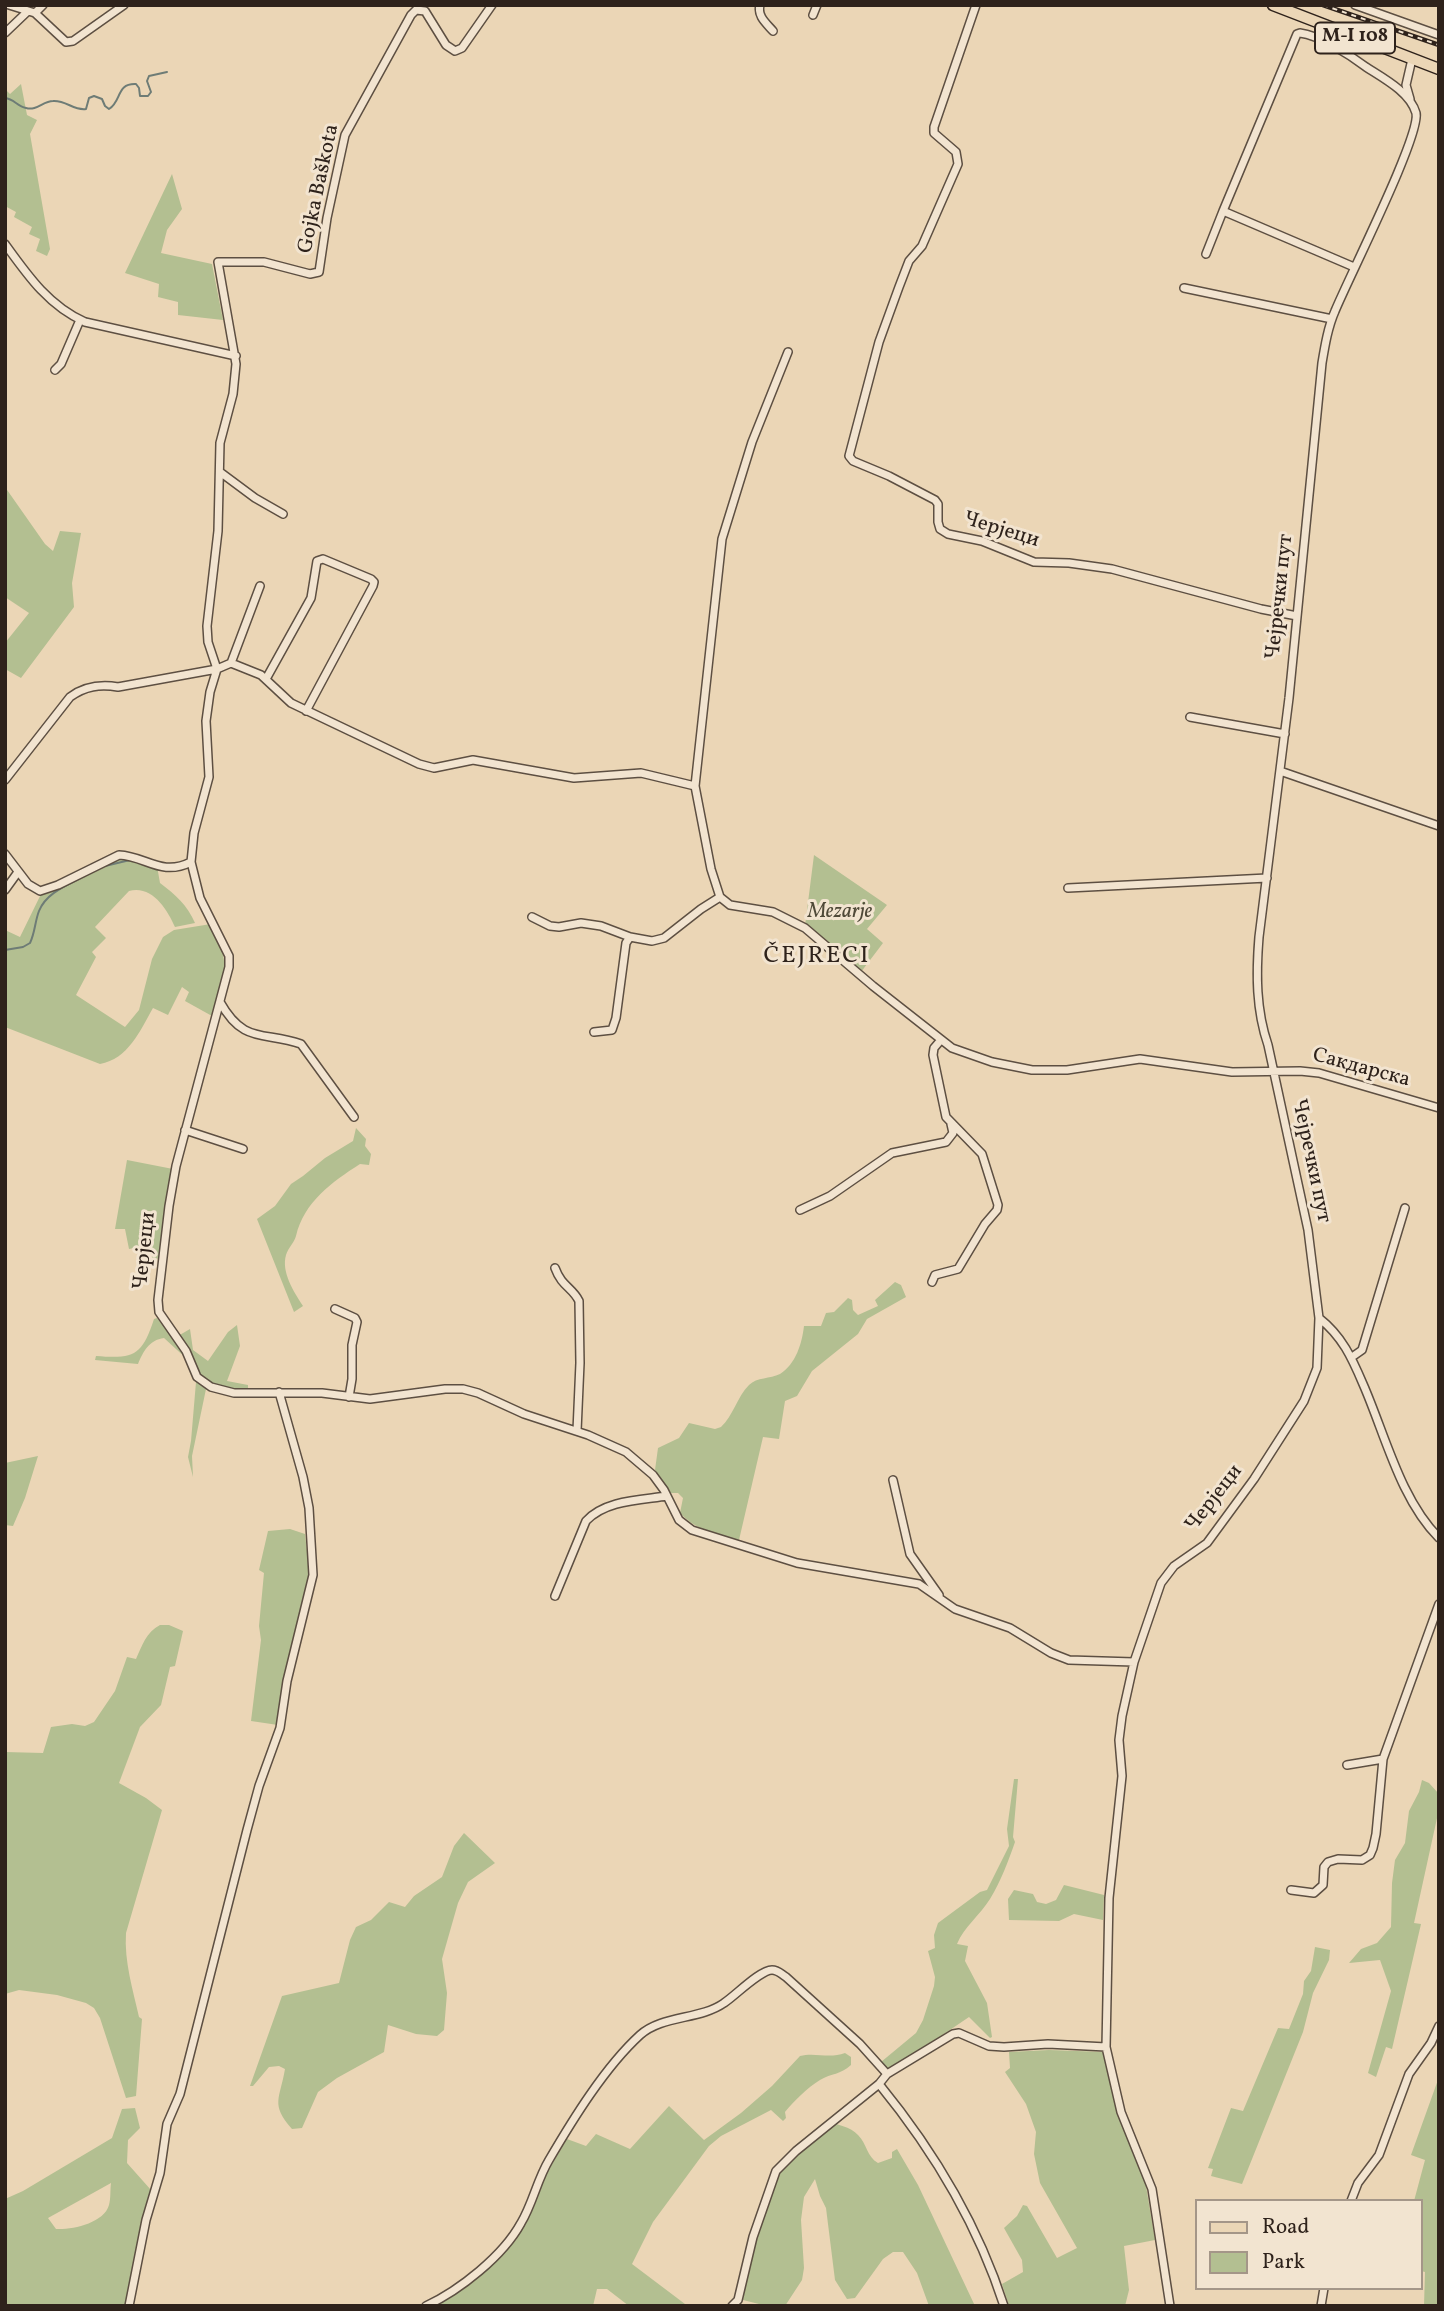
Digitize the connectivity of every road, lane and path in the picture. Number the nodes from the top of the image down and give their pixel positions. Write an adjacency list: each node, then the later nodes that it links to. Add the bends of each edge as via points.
1 (9, 5): 11 (street)
2 (43, 5): 11 (street)
3 (124, 5): 11 (street, via 69,42)
4 (492, 5): 27 (street, Gojka Baškota, via 456,51 446,45 425,11 411,15 345,135 319,272 310,274 264,262 218,261)
5 (760, 5): 13 (street, via 759,13)
6 (817, 5): 12 (street)
7 (976, 5): 32 (street, Черјеци, via 934,127 934,133 956,152 958,164 922,246 909,261 879,342 849,451 853,461 935,500 940,529 948,534 982,541 1034,562 1112,569)
8 (1273, 5): 10 (main road, M-I 108)
9 (1355, 5): 15 (street)
10 (1299, 10): 16 (main road, M-I 108)
11 (31, 13): 14 (street)
12 (813, 15)
13 (773, 31)
14 (5, 33)
15 (1439, 35)
16 (1412, 59): 17 (main road, M-I 108); 18 (street, Чејречки пут, via 1406,85)
17 (1439, 69)
18 (1410, 100): 19 (street, via 1363,64 1317,38 1297,34); 22 (street, Чејречки пут, via 1416,126)
19 (1223, 211): 21 (street); 22 (street)
20 (5, 244): 25 (street, via 50,300)
21 (1206, 254)
22 (1354, 267): 24 (street, Чејречки пут)
23 (1184, 288): 24 (street)
24 (1332, 319): 32 (street, Чејречки пут, via 1322,363)
25 (80, 320): 27 (street); 28 (street)
26 (788, 352): 41 (street, via 722,539)
27 (236, 356): 29 (street, via 233,394 220,443)
28 (55, 370)
29 (220, 472): 30 (street); 34 (street, via 219,531 207,626)
30 (283, 514)
31 (260, 586): 33 (street)
32 (1297, 616): 38 (street, Чејречки пут)
33 (231, 663): 34 (street); 35 (street)
34 (217, 669): 40 (street, via 81,690 70,697); 44 (street, via 206,721 209,778)
35 (266, 679): 36 (street, via 290,703); 36 (street, via 311,598 317,561 323,559 371,579 373,586)
36 (306, 711): 41 (street, via 434,768 473,760 574,778 641,773)
37 (1190, 717): 38 (street)
38 (1285, 734): 39 (street, Чејречки пут)
39 (1280, 771): 42 (street); 46 (street, Чејречки пут)
40 (5, 780)
41 (695, 786): 49 (street)
42 (1439, 826)
43 (5, 854): 45 (street)
44 (191, 862): 45 (street, via 157,867 119,855 40,891); 52 (street, Черјеци, via 196,887 229,956)
45 (18, 872): 48 (street)
46 (1267, 878): 47 (street); 55 (street, Чејречки пут, via 1256,972)
47 (1068, 888)
48 (5, 890)
49 (720, 897): 51 (street, via 664,938); 54 (street, via 730,905 772,912 805,928)
50 (533, 917): 51 (street, via 550,926 581,923)
51 (630, 937): 53 (street, via 612,1030)
52 (220, 1002): 57 (street, via 246,1030 301,1044); 59 (street, Черјеци)
53 (594, 1032)
54 (940, 1041): 55 (street, via 992,1062 1032,1070 1067,1070 1140,1059 1232,1072); 58 (street, via 934,1048 934,1066)
55 (1273, 1072): 56 (street, Сакдарска, via 1319,1073); 66 (street, Чејречки пут, via 1308,1230)
56 (1439, 1108)
57 (354, 1117)
58 (951, 1124): 62 (street, via 953,1133 946,1142 892,1153 830,1196); 64 (street, via 982,1154 998,1205 958,1269 935,1275)
59 (185, 1130): 60 (street); 68 (street, Черјеци, via 169,1206 159,1312 204,1384 234,1393)
60 (243, 1149)
61 (1405, 1208): 67 (street, via 1362,1350)
62 (800, 1210)
63 (555, 1268): 70 (street, via 579,1301)
64 (932, 1282)
65 (335, 1310): 69 (street, via 357,1322)
66 (1319, 1318): 67 (street, via 1334,1330); 77 (street, Черјеци, via 1317,1368 1304,1401 1207,1543 1168,1572)
67 (1352, 1357): 73 (street, via 1396,1468 1421,1516)
68 (279, 1392): 69 (street, Черјеци); 87 (street, via 309,1508 313,1575 280,1728 259,1786 180,2094 167,2124)
69 (349, 1397): 70 (street, Черјеци, via 463,1389)
70 (577, 1431): 72 (street, Черјеци, via 633,1457)
71 (893, 1480): 75 (street, via 910,1554)
72 (667, 1496): 74 (street, via 594,1512); 75 (street, Черјеци, via 679,1520 692,1530 797,1563 911,1582)
73 (1439, 1538)
74 (555, 1596)
75 (946, 1604): 77 (street, Черјеци, via 1010,1628 1069,1660)
76 (1439, 1604): 78 (street)
77 (1134, 1662): 82 (street, via 1120,1729 1122,1776 1110,1898)
78 (1383, 1759): 79 (street); 80 (street, via 1377,1834 1370,1855 1362,1860 1328,1862 1322,1885 1314,1893)
79 (1347, 1765)
80 (1292, 1890)
81 (1439, 2026): 85 (street, via 1409,2074 1379,2155)
82 (1106, 2047): 83 (street, via 997,2046 959,2033); 90 (street, via 1121,2112 1152,2189)
83 (887, 2074): 84 (street); 88 (street, via 777,1971 766,1971 710,2011 651,2028 598,2085 549,2160 511,2240 461,2286)
84 (879, 2084): 86 (street, via 776,2171); 89 (street, via 947,2180 990,2262)
85 (1352, 2199)
86 (736, 2304)
87 (129, 2306)
88 (426, 2306)
89 (1004, 2306)
90 (1170, 2306)

